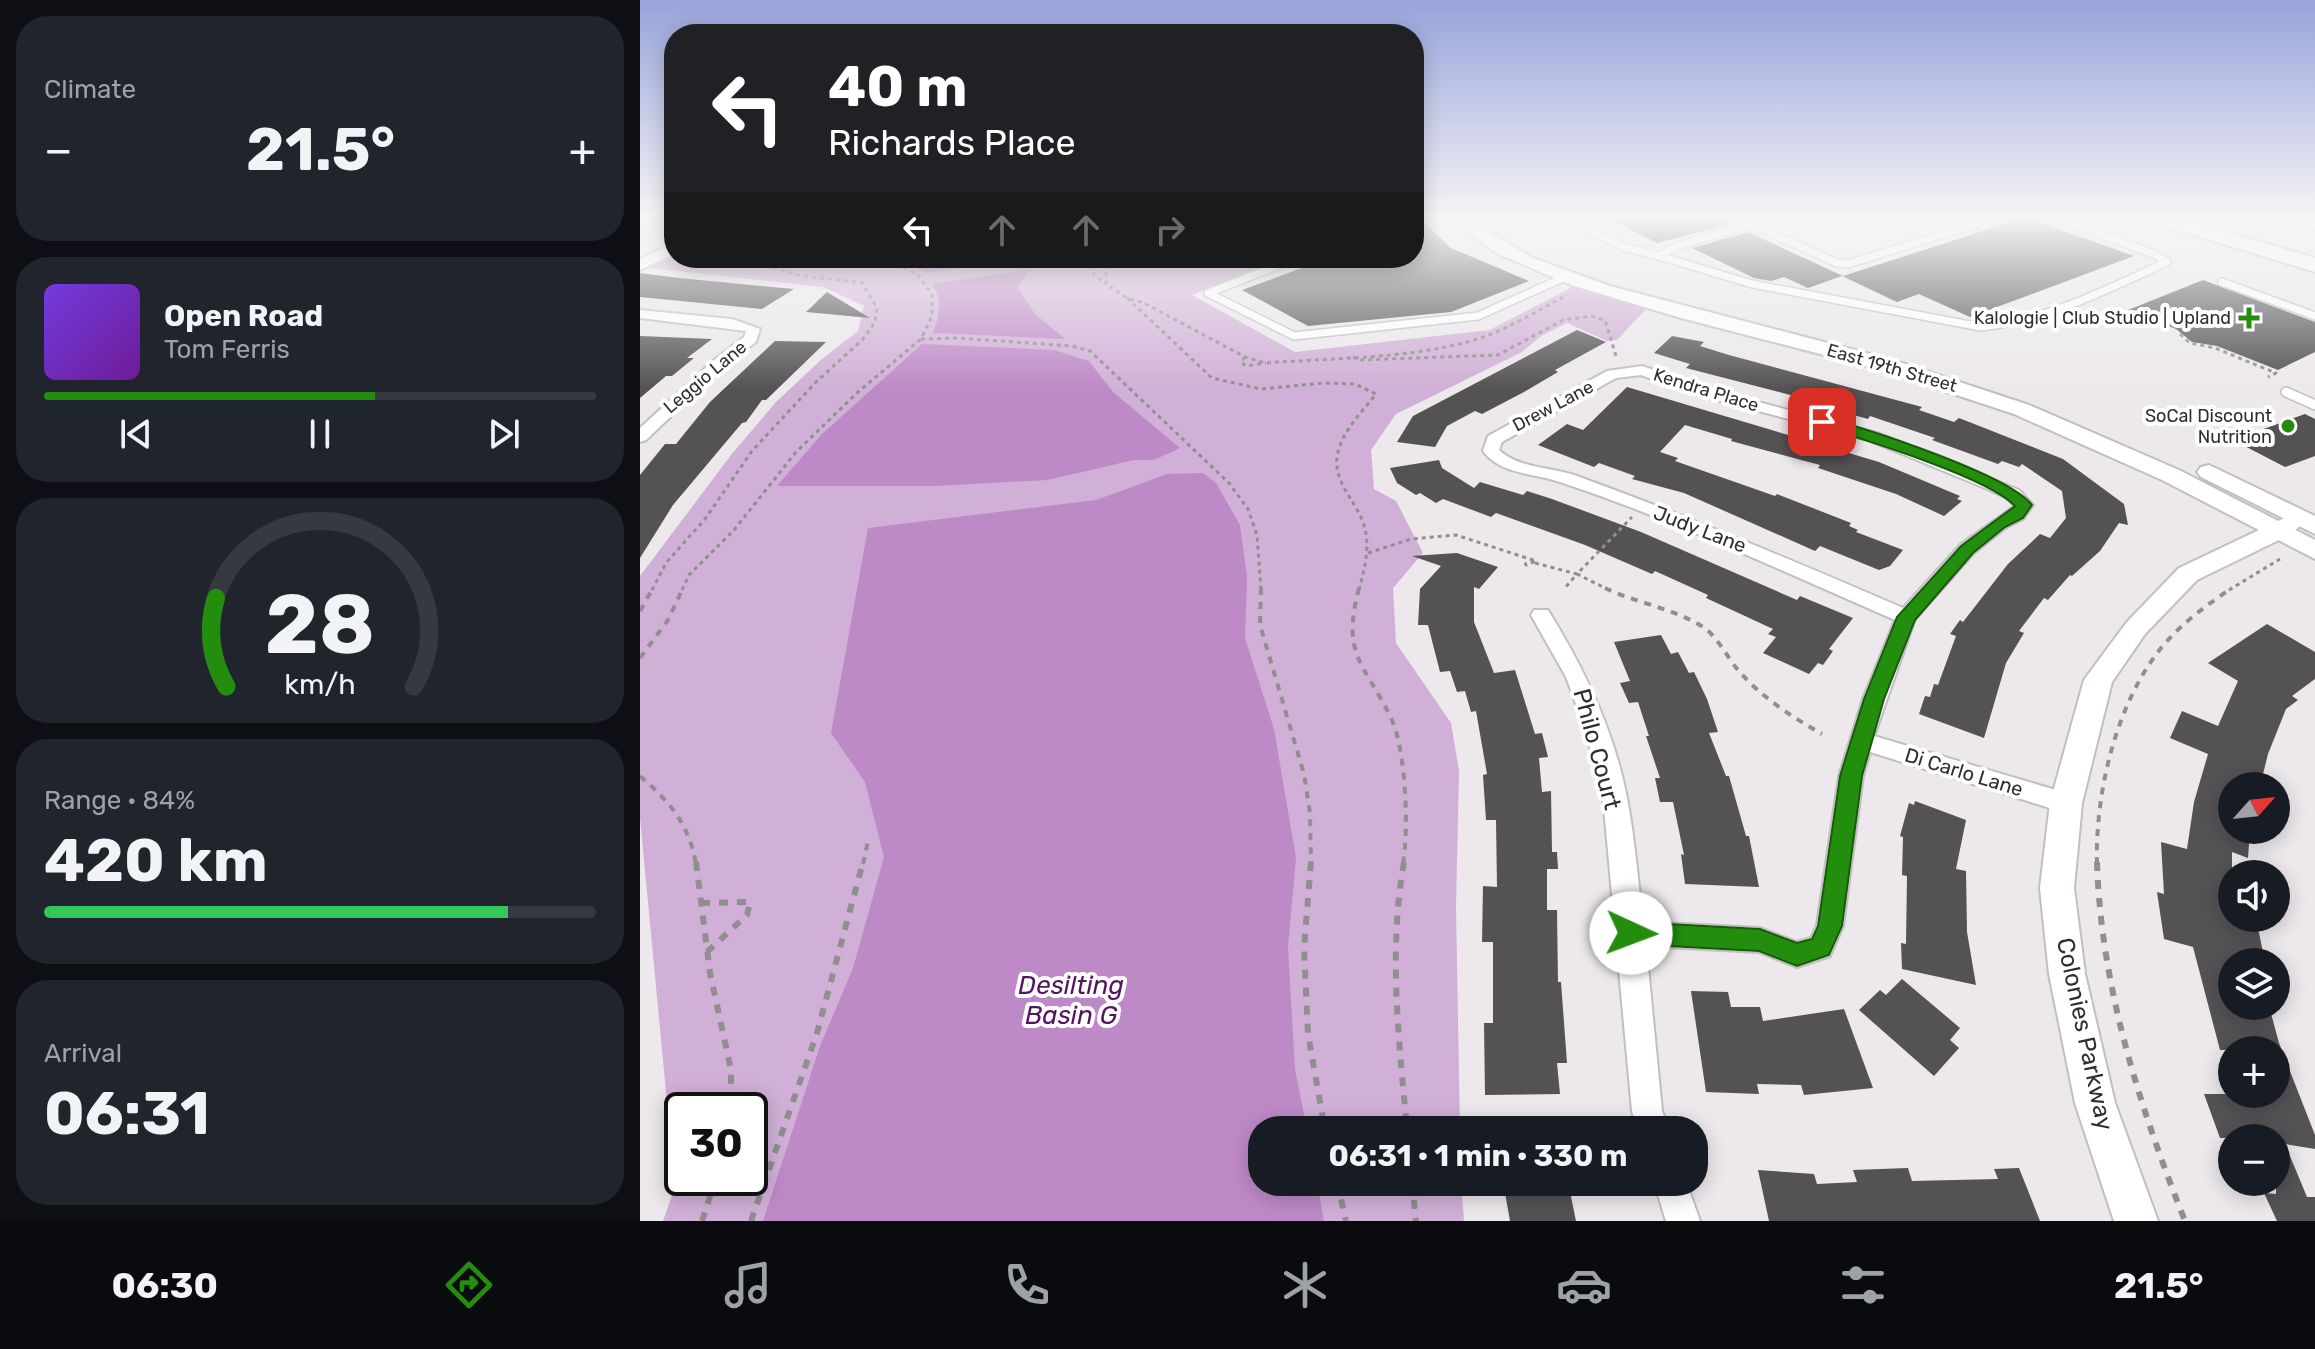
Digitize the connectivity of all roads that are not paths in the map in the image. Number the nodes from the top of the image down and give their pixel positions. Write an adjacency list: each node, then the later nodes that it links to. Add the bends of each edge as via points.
1 (1251, 276): 5 (lane, via 1208,293 1294,336 1478,316)
2 (1602, 276): 16 (main road, East 19th Street, via 2012,389 2174,456)
3 (1725, 276): 4 (lane, via 1981,327 2011,326)
4 (2135, 276)
5 (1565, 277): 16 (main road, East 19th Street, via 1990,397)
6 (2222, 282): 8 (lane)
7 (640, 314): 13 (street, Leggio Lane, via 753,329 751,339)
8 (2315, 316)
9 (1621, 363): 15 (street, Drew Lane, via 1586,391 1494,439); 19 (street, Kendra Place, via 1699,391 1841,426 2013,494 2024,505 2017,515 1967,549)
10 (2286, 392): 11 (lane)
11 (2315, 405)
12 (640, 415): 13 (street)
13 (661, 415): 14 (street, Leggio Lane)
14 (640, 437)
15 (1491, 451): 19 (street, Judy Lane, via 1515,466 1563,477 1700,528)
16 (2298, 529): 17 (main road, East 19th Street); 21 (street, Colonies Parkway, via 2188,574 2136,628 2098,680)
17 (2315, 551)
18 (1541, 615): 22 (street, Philo Court, via 1577,677 1596,728 1615,797)
19 (1906, 617): 20 (street)
20 (1862, 741): 21 (street, Di Carlo Lane); 22 (street, via 1851,776 1830,926 1820,947 1797,955 1760,940)
21 (2066, 803): 26 (street, Colonies Parkway, via 2057,888 2067,974 2095,1103)
22 (1631, 933): 23 (street, Philo Court)
23 (1649, 1116)
24 (1675, 1196): 25 (street)
25 (1683, 1221)
26 (2136, 1221)

